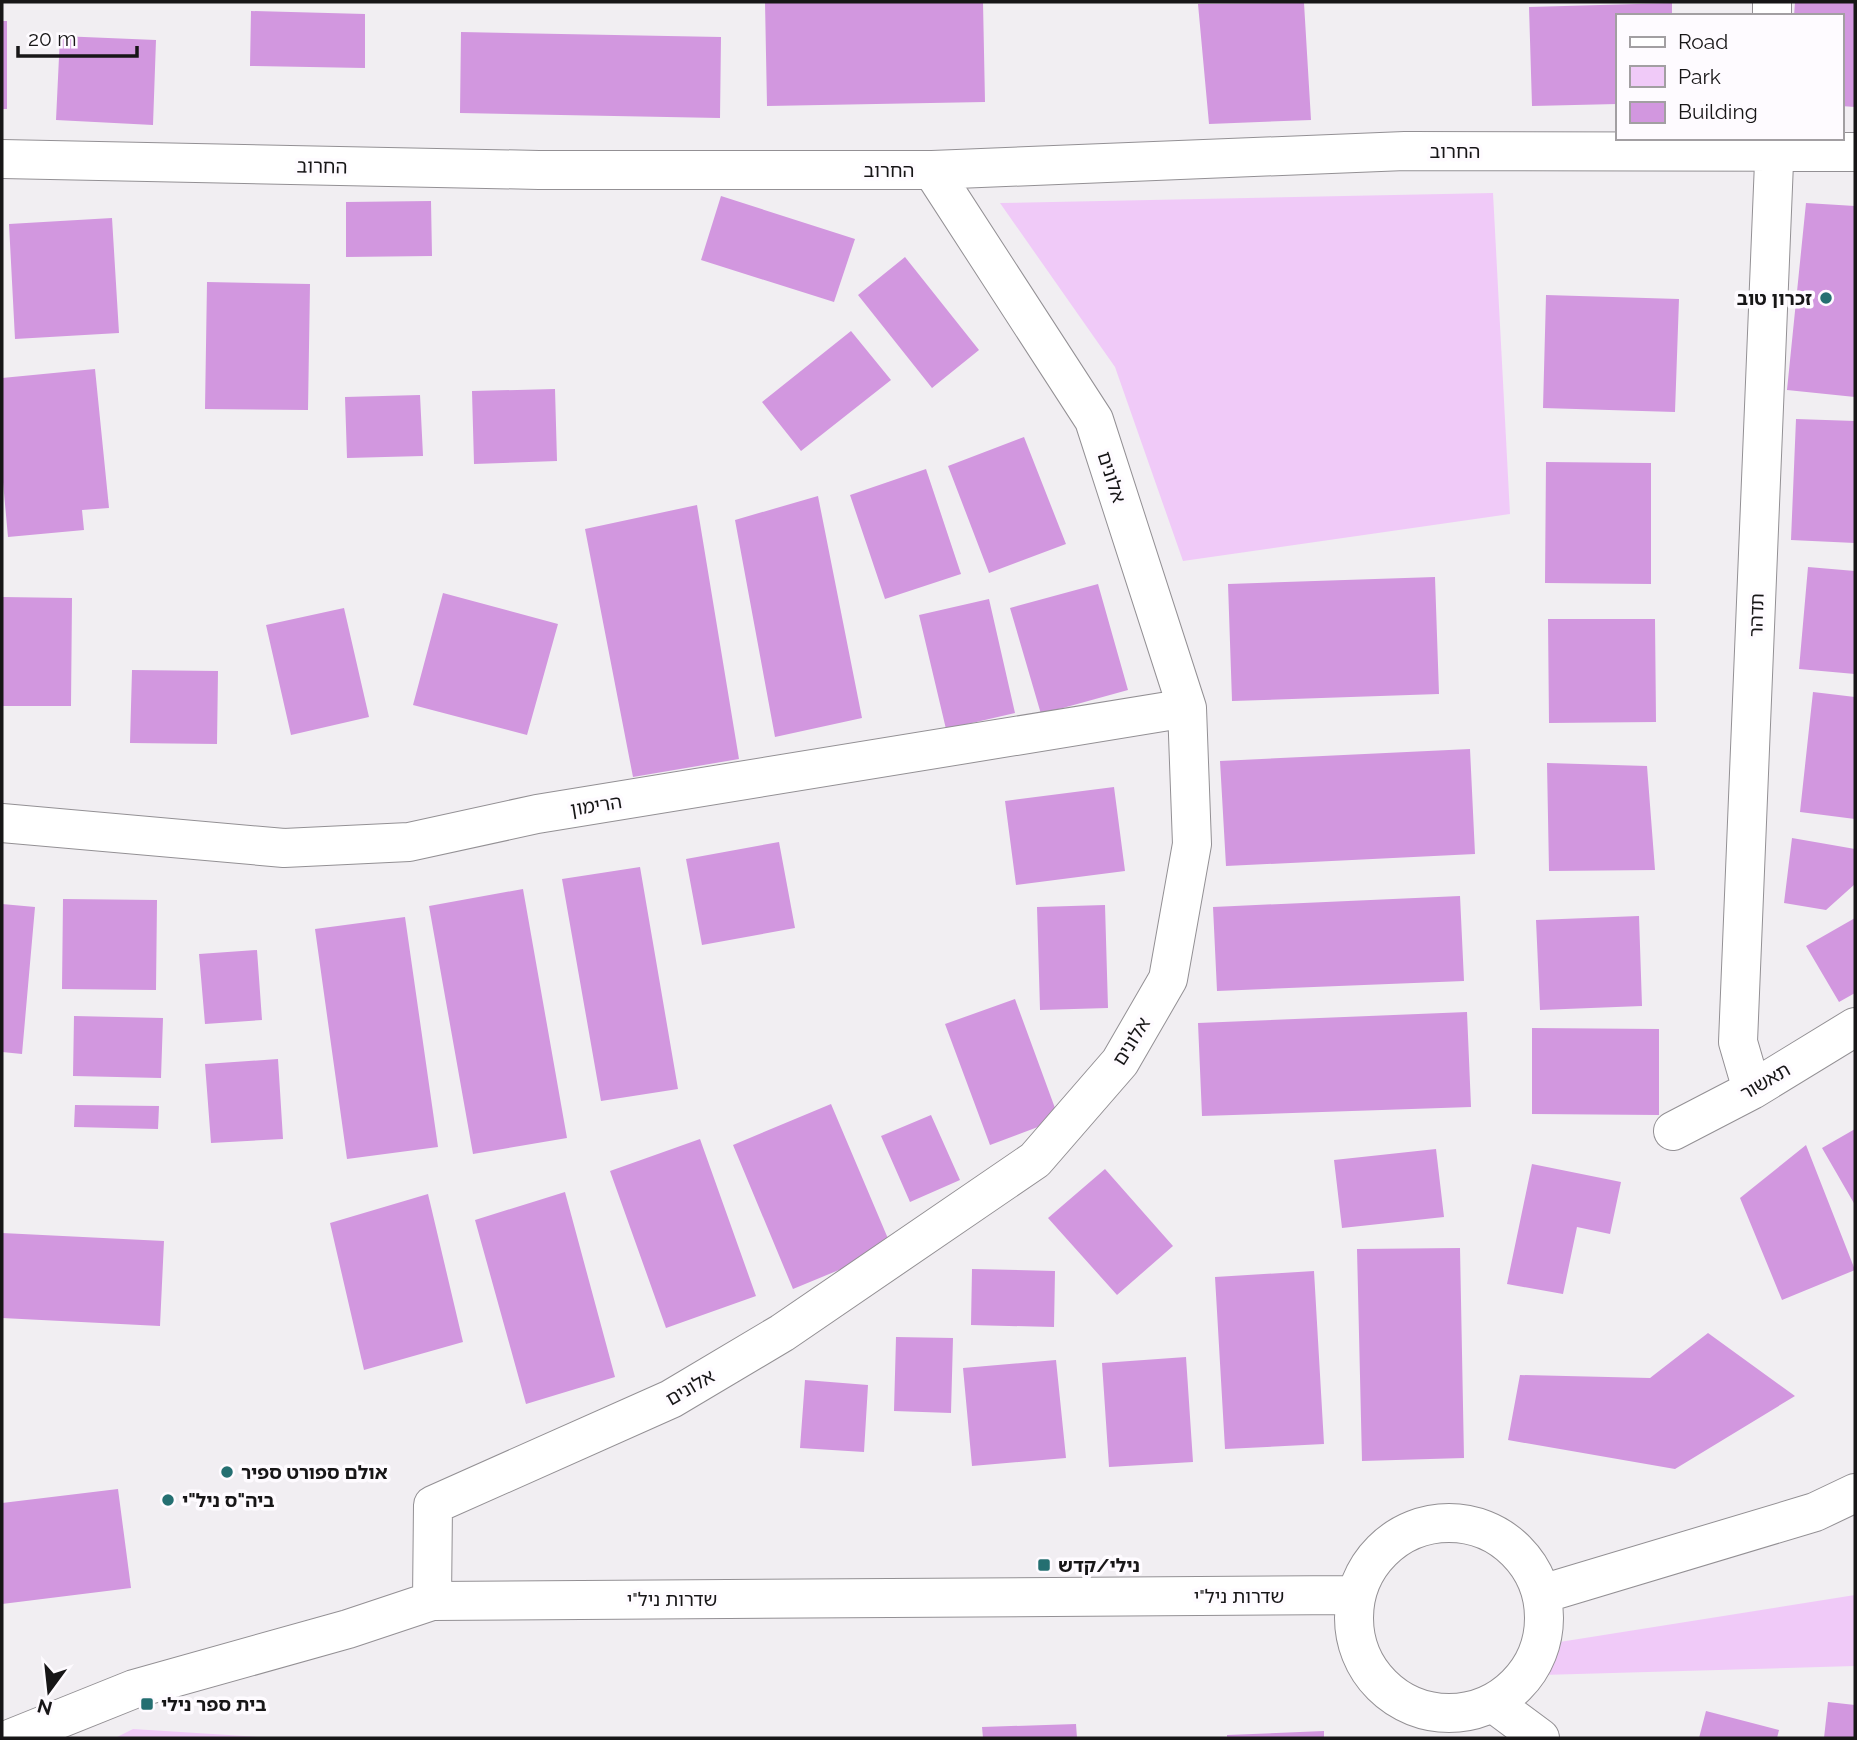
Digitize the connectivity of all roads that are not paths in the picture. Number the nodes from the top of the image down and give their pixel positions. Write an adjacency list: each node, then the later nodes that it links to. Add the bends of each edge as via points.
1 (1775, 144): 2 (street, החרוב); 4 (street, החרוב, via 1405,151); 8 (street, תדהר, via 1738,1042)
2 (1855, 152)
3 (2, 159): 4 (street, החרוב, via 539,170)
4 (932, 170): 5 (street, אלונים, via 1094,420)
5 (1187, 708): 6 (street, הרימון, via 537,814 410,842 284,848); 13 (street, אלונים, via 1192,844 1168,979 1120,1062 1035,1160 782,1333 671,1399 433,1505)
6 (2, 823)
7 (1855, 1027): 8 (street, תאשור)
8 (1752, 1090): 9 (street, תאשור)
9 (1673, 1131)
10 (1855, 1493): 11 (street, via 1815,1512)
11 (1542, 1594): 12 (street, via 1529,1565 1507,1542 1479,1527 1448,1522 1417,1527 1389,1542 1367,1566); 14 (street, via 1545,1626 1537,1657 1519,1684)
12 (1355, 1595): 13 (street, שדרות ניל"י); 14 (street, via 1352,1626 1360,1656 1378,1683 1402,1702 1432,1713 1464,1713)
13 (432, 1601): 15 (street, שדרות ניל"י, via 134,1689)
14 (1493, 1703): 16 (street)
15 (12, 1738)
16 (1540, 1738)

